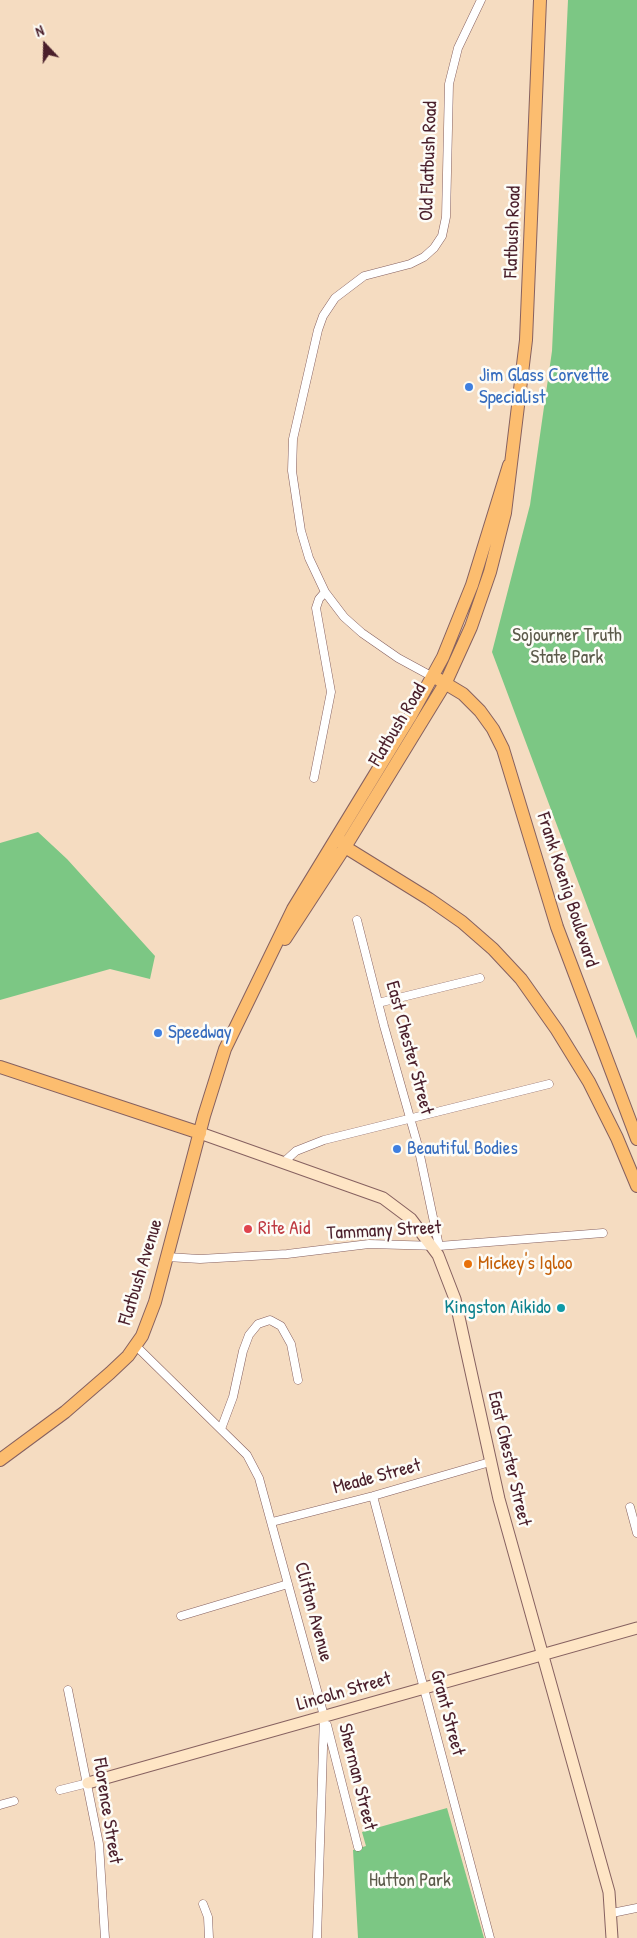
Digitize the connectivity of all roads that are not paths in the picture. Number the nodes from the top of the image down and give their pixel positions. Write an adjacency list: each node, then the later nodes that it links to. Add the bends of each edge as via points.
1 (481, 0): 4 (street, Old Flatbush Road, via 458,48 449,84 446,217 442,236 424,257 364,276 342,290 323,316 318,330 297,415 292,471 301,531)
2 (540, 0): 3 (main road, Flatbush Road, via 529,302 522,381)
3 (509, 465): 5 (main road, Flatbush Road, via 466,603); 6 (main road, Flatbush Road, via 505,513 490,572 472,627)
4 (325, 592): 5 (street, Old Flatbush Road, via 344,617 362,633); 7 (street, via 316,608 330,692)
5 (433, 677): 6 (main road, Frank Koenig Boulevard); 8 (main road, Flatbush Road)
6 (446, 682): 9 (main road, Flatbush Road); 19 (main road, Frank Koenig Boulevard, via 480,711 503,749 557,927)
7 (314, 778)
8 (339, 831): 9 (main road); 12 (main road, Flatbush Road, via 284,927)
9 (345, 847): 12 (main road, Flatbush Road); 21 (main road, via 462,922 516,974 582,1069)
10 (357, 920): 13 (street, East Chester Street)
11 (480, 978): 13 (street)
12 (259, 979): 14 (main road, Flatbush Road)
13 (378, 1003): 17 (street, East Chester Street)
14 (220, 1065): 18 (main road, Flatbush Avenue)
15 (0, 1067): 18 (main road)
16 (549, 1084): 17 (street)
17 (410, 1117): 20 (street, via 310,1144); 23 (street, East Chester Street)
18 (200, 1133): 20 (main road, East Chester Street); 24 (main road, Flatbush Avenue)
19 (637, 1139)
20 (285, 1161): 23 (main road, East Chester Street, via 383,1198 410,1219)
21 (637, 1186)
22 (603, 1233): 23 (street, Tammany Street)
23 (436, 1246): 24 (street, Tammany Street, via 369,1244 287,1254 200,1259); 29 (main road, East Chester Street, via 456,1299)
24 (167, 1257): 25 (main road, Flatbush Avenue, via 152,1314)
25 (136, 1346): 27 (street, Clifton Avenue); 28 (main road, Flatbush Avenue, via 89,1391)
26 (298, 1380): 27 (street, via 286,1333 270,1320 258,1324 249,1335 243,1352)
27 (222, 1428): 32 (street, Clifton Avenue, via 255,1468)
28 (0, 1460)
29 (490, 1462): 30 (street, Meade Street); 37 (main road, East Chester Street)
30 (373, 1496): 32 (street, Meade Street); 38 (street, Grant Street)
31 (630, 1507): 33 (street)
32 (272, 1522): 34 (street, Clifton Avenue)
33 (637, 1533)
34 (288, 1584): 35 (street); 40 (street, Clifton Avenue)
35 (181, 1616)
36 (637, 1628): 37 (main road, Lincoln Street)
37 (543, 1654): 38 (main road, Lincoln Street); 48 (main road, East Chester Street, via 609,1892)
38 (423, 1688): 40 (main road, Lincoln Street); 52 (street, Grant Street)
39 (68, 1690): 41 (street, Florence Street)
40 (324, 1716): 41 (main road, Lincoln Street); 45 (street, Sherman Street); 51 (street, Clifton Avenue)
41 (88, 1783): 42 (street, Lincoln Street); 49 (street, Florence Street, via 99,1844)
42 (60, 1790)
43 (14, 1801): 44 (street)
44 (0, 1805)
45 (358, 1847)
46 (203, 1904): 50 (street, via 208,1916)
47 (637, 1908): 48 (street)
48 (612, 1913): 53 (main road, East Chester Street)
49 (105, 1938)
50 (209, 1938)
51 (317, 1938)
52 (490, 1938)
53 (612, 1938)

